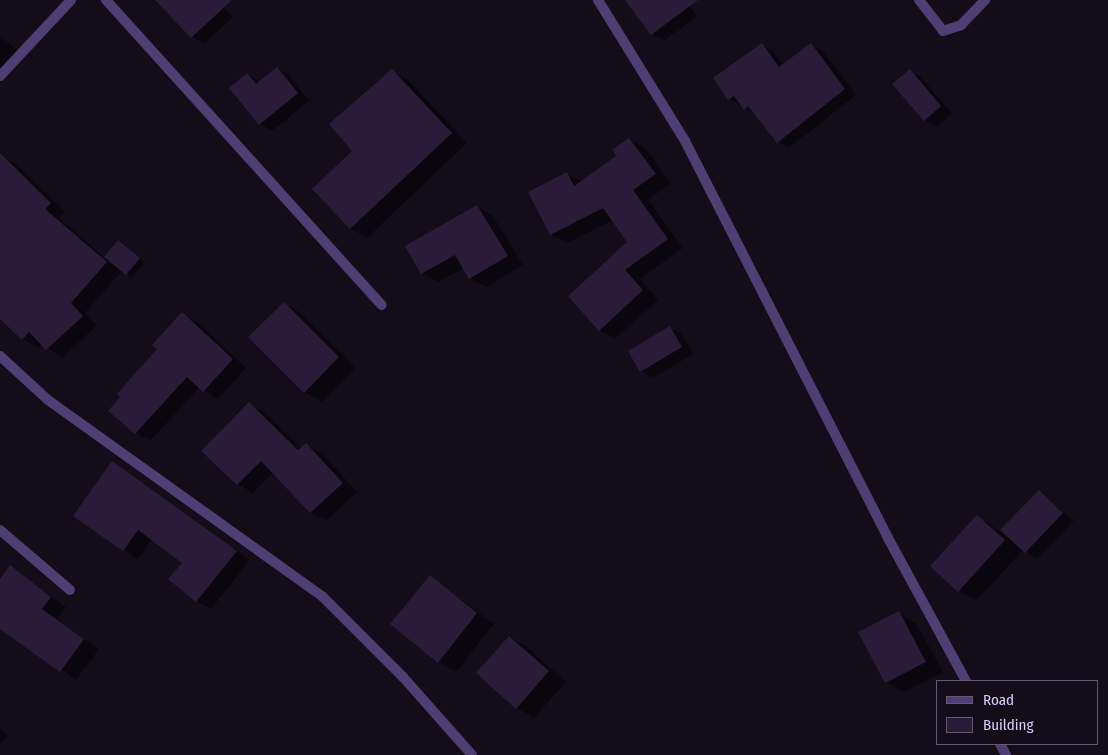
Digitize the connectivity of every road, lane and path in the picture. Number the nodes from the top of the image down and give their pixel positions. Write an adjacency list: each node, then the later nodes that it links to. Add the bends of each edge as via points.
1 (71, 0): 6 (street)
2 (106, 0): 7 (street)
3 (598, 0): 11 (street, via 690,150 888,538)
4 (919, 0): 5 (street, via 944,31 961,25)
5 (985, 0)
6 (0, 76)
7 (382, 306)
8 (0, 356): 12 (street, via 48,400 323,597 404,677)
9 (0, 530): 10 (street)
10 (70, 590)
11 (965, 680)
12 (472, 755)

